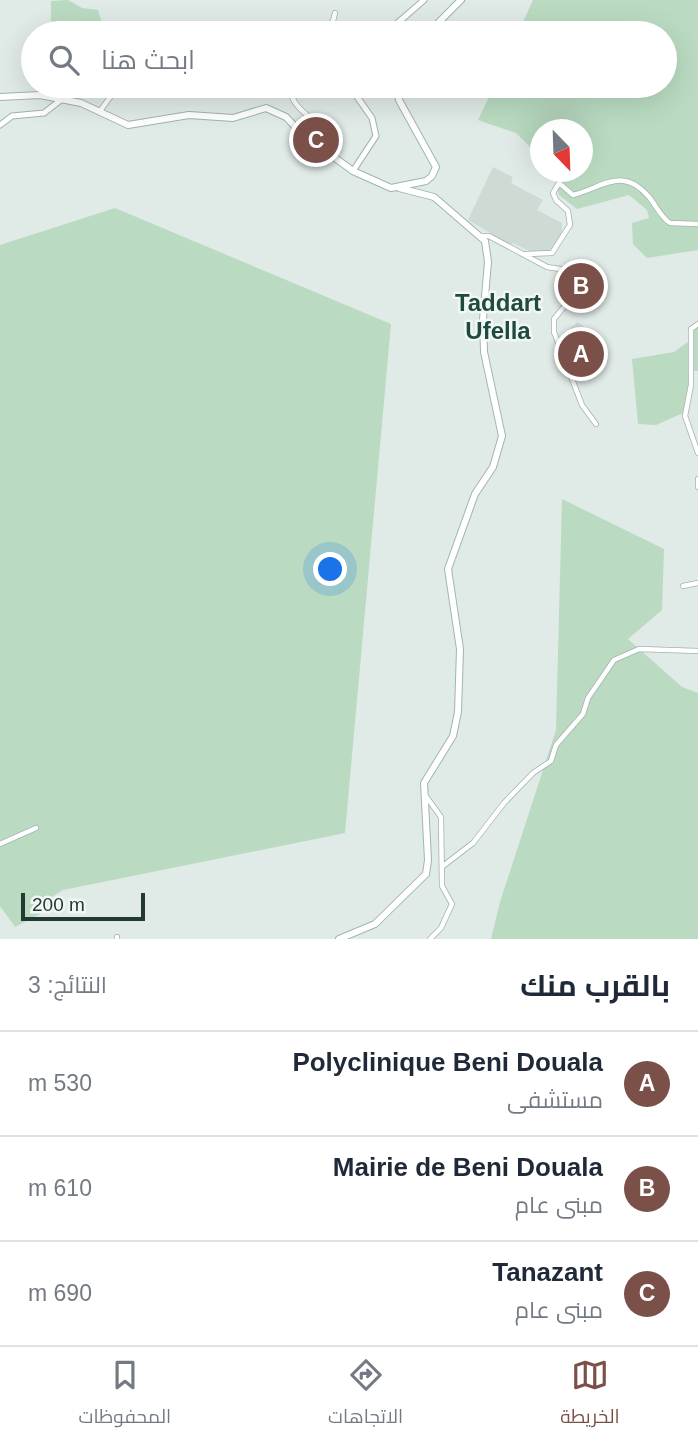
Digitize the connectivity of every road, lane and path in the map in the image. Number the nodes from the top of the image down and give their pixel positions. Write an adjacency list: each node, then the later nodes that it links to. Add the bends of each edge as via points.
1 (424, 0): 5 (street)
2 (461, 0): 6 (main road)
3 (335, 13): 4 (street)
4 (334, 21)
5 (400, 21)
6 (440, 21)
7 (21, 96): 8 (main road)
8 (0, 97)
9 (57, 98): 14 (main road)
10 (110, 98): 15 (street)
11 (293, 98): 16 (street, via 307,115)
12 (358, 98): 18 (street, via 372,118 376,136)
13 (399, 98): 19 (main road, via 436,167 426,181)
14 (63, 99): 15 (main road); 17 (street, via 44,113 12,117)
15 (100, 111): 18 (main road, via 128,125 178,115 233,118 267,108 286,117)
16 (305, 124)
17 (0, 125)
18 (353, 171): 19 (main road)
19 (398, 188): 21 (main road, via 434,197)
20 (698, 224): 22 (street, via 670,223 649,197 630,183 600,183 573,195 559,183 553,192 568,211 570,225 552,253)
21 (481, 236): 22 (street); 31 (main road, via 488,262 484,352 502,436 493,467 475,494 447,569 460,649 458,712 453,736)
22 (526, 254): 24 (street, via 547,267 573,271 572,297 554,319 554,332 582,405)
23 (698, 324): 25 (street, via 691,329 691,384 685,410)
24 (596, 424)
25 (698, 453)
26 (698, 479): 27 (street)
27 (698, 487)
28 (698, 583): 29 (street)
29 (683, 586)
30 (698, 651): 34 (street, via 639,649 614,660 588,698 583,714 556,745 551,761 504,803 472,844)
31 (422, 791): 34 (street, via 441,817); 35 (main road, via 426,874 375,924)
32 (36, 828): 33 (street)
33 (0, 844)
34 (443, 866): 36 (street, via 442,887 452,904)
35 (339, 939)
36 (430, 939)

